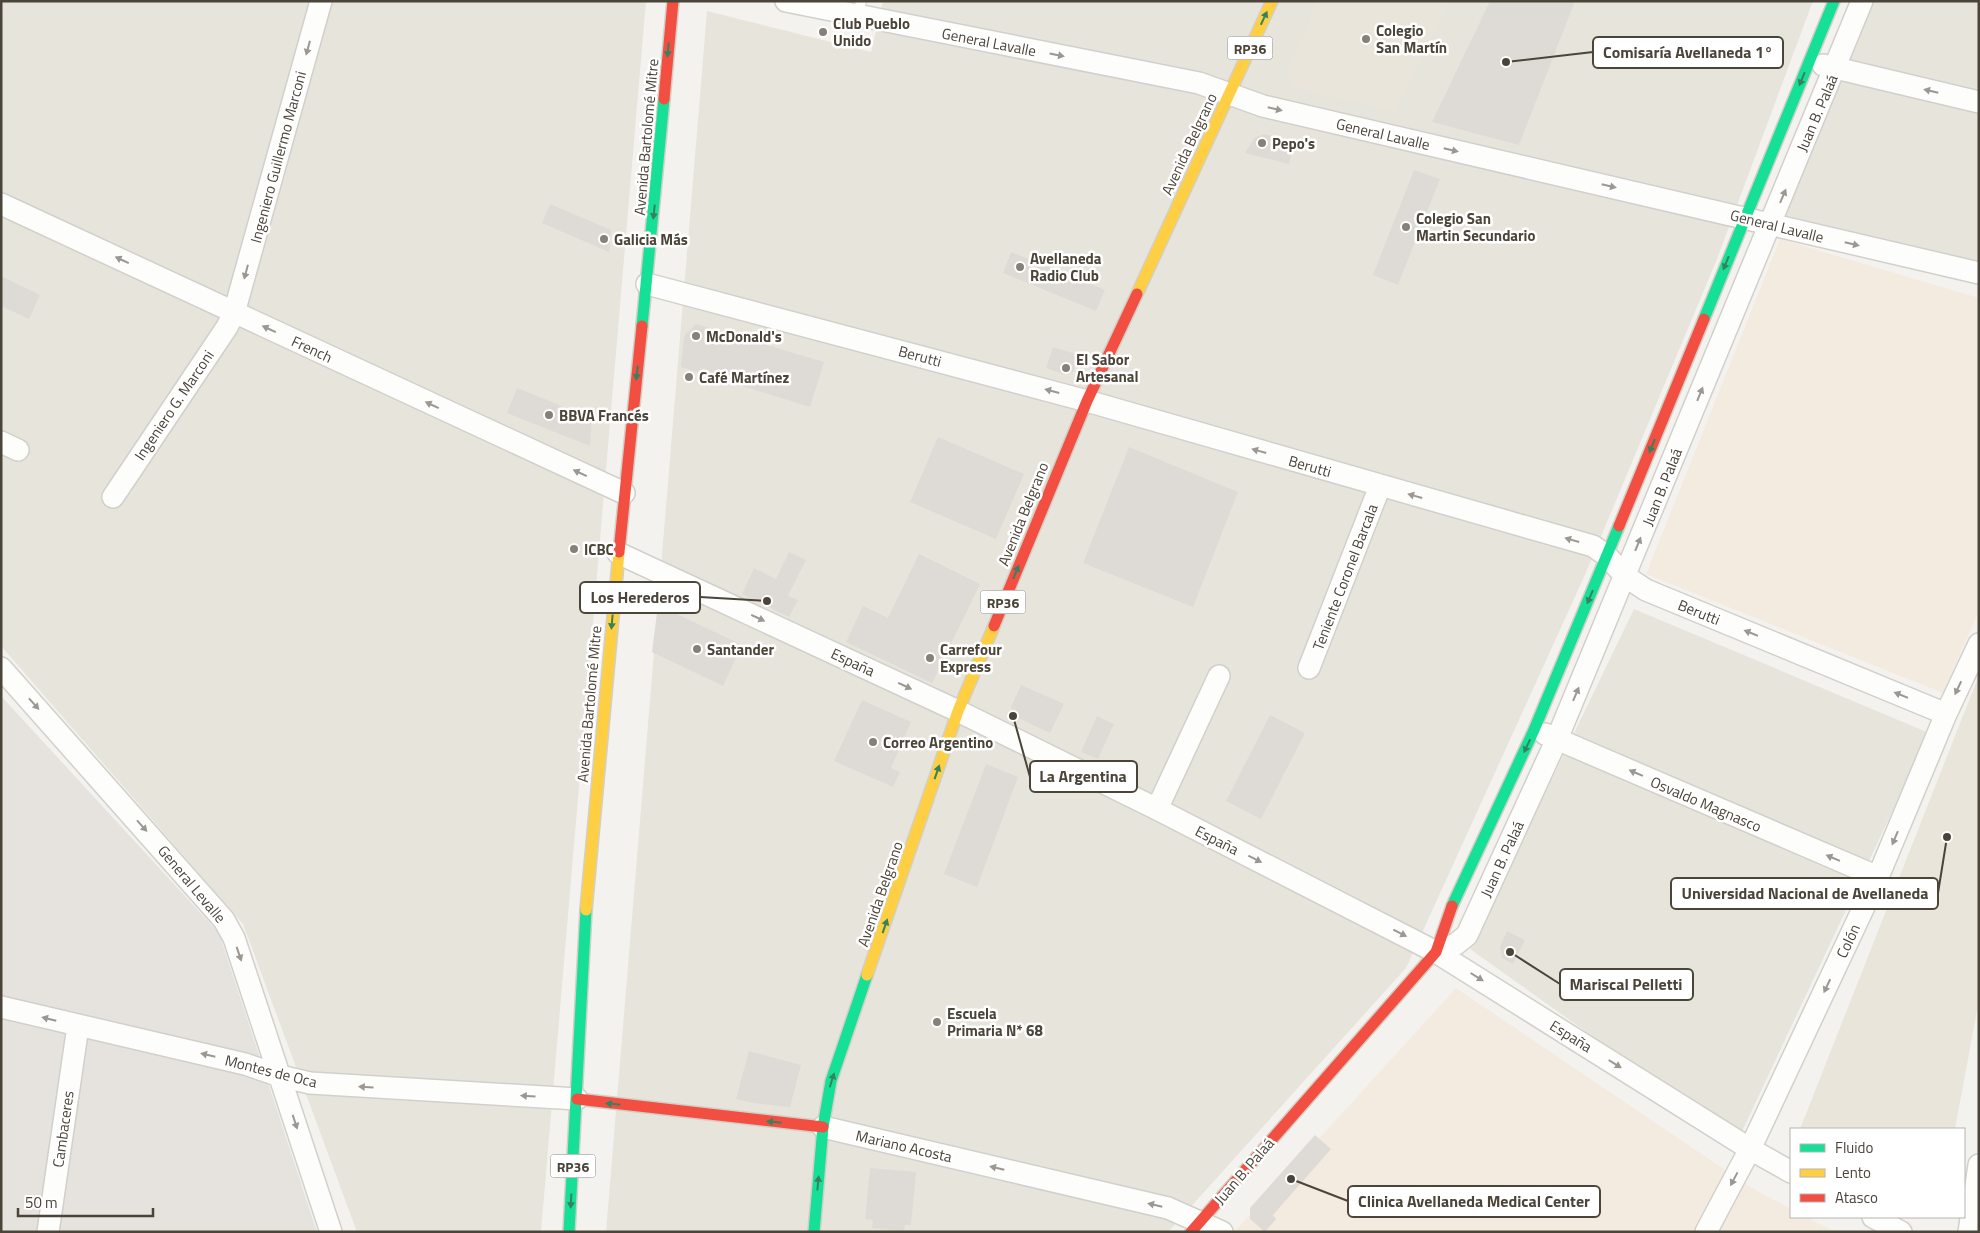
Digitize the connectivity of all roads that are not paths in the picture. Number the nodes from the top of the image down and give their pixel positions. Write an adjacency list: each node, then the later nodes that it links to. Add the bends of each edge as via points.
1 (321, 1): 17 (street, Ingeniero Guillermo Marconi, one-way to 17)
2 (673, 1): 16 (main road, Avenida Bartolomé Mitre / RP36, one-way to 16)
3 (786, 1): 7 (street, General Lavalle)
4 (1272, 1): 10 (main road, Avenida Belgrano / RP36, one-way to 4)
5 (1834, 1): 8 (main road, Juan B. Palaá)
6 (1862, 1): 9 (street, Juan B. Palaá)
7 (860, 9): 10 (street, General Lavalle, one-way to 10, via 1199,83)
8 (1810, 60): 9 (street); 13 (main road, Juan B. Palaá, one-way to 13)
9 (1836, 68): 11 (street, one-way to 9); 14 (street, Juan B. Palaá, one-way to 9)
10 (1229, 94): 13 (street, General Lavalle, one-way to 13, via 1263,106); 18 (main road, Avenida Belgrano / RP36)
11 (1979, 102)
12 (1, 204): 17 (street, French, one-way to 12)
13 (1744, 218): 14 (street, General Lavalle); 23 (main road, Juan B. Palaá, one-way to 23)
14 (1770, 225): 15 (street, General Lavalle, one-way to 15); 24 (street, Juan B. Palaá, one-way to 14)
15 (1979, 273)
16 (647, 284): 18 (street, Berutti, one-way to 16); 20 (main road, Avenida Bartolomé Mitre / RP36, one-way to 20)
17 (234, 313): 20 (street, French, one-way to 17); 21 (street, Ingeniero G. Marconi)
18 (1087, 400): 19 (street, Berutti, one-way to 18); 29 (main road, Avenida Belgrano / RP36, one-way to 18)
19 (1380, 486): 23 (street, Berutti, one-way to 19, via 1593,546); 27 (street, Teniente Coronel Barcala)
20 (624, 494): 22 (main road, Avenida Bartolomé Mitre / RP36)
21 (113, 496)
22 (618, 553): 29 (street, España, one-way to 29); 39 (main road, Avenida Bartolomé Mitre / RP36, one-way to 39, via 586,910)
23 (1607, 556): 24 (street, Berutti); 31 (main road, Juan B. Palaá, one-way to 31)
24 (1625, 576): 30 (street, Berutti, one-way to 24, via 1646,590); 32 (street, Juan B. Palaá, one-way to 24)
25 (1979, 644): 30 (street, Colón, one-way to 30)
26 (1, 668): 38 (street, General Levalle, one-way to 38, via 224,920 234,938)
27 (1309, 668)
28 (1219, 676): 33 (street)
29 (958, 711): 33 (street, España); 40 (main road, Avenida Belgrano / RP36, one-way to 29, via 831,1081)
30 (1946, 714): 34 (street, Colón, one-way to 34)
31 (1534, 730): 32 (street, Osvaldo Magnasco); 35 (main road, Juan B. Palaá, one-way to 35, via 1447,918)
32 (1557, 739): 34 (street, Osvaldo Magnasco, one-way to 32); 35 (street, Juan B. Palaá, via 1467,935 1456,944)
33 (1157, 809): 35 (street, España, one-way to 35)
34 (1878, 877): 41 (street, Colón, one-way to 41)
35 (1436, 952): 41 (street, España, one-way to 41); 45 (main road, Juan B. Palaá)
36 (1, 1007): 37 (street, Montes de Oca, one-way to 36)
37 (78, 1026): 38 (street, Montes de Oca, one-way to 37, via 244,1064); 46 (street, Cambaceres)
38 (280, 1076): 39 (street, Montes de Oca, one-way to 38, via 310,1083); 47 (street, General Levalle, one-way to 47)
39 (577, 1099): 40 (main road, Mariano Acosta, one-way to 39); 48 (main road, Avenida Bartolomé Mitre / RP36, one-way to 48)
40 (823, 1127): 45 (street, Mariano Acosta, one-way to 40, via 1168,1208); 49 (main road, Avenida Belgrano / RP36, one-way to 40)
41 (1750, 1149): 43 (street, España); 51 (street, Colón, one-way to 51)
42 (1979, 1165): 53 (street)
43 (1790, 1171)
44 (1875, 1218): 52 (street)
45 (1196, 1226): 50 (street, Mariano Acosta)
46 (48, 1232)
47 (331, 1232)
48 (570, 1232)
49 (814, 1232)
50 (1222, 1232)
51 (1706, 1232)
52 (1901, 1232)
53 (1969, 1232)

